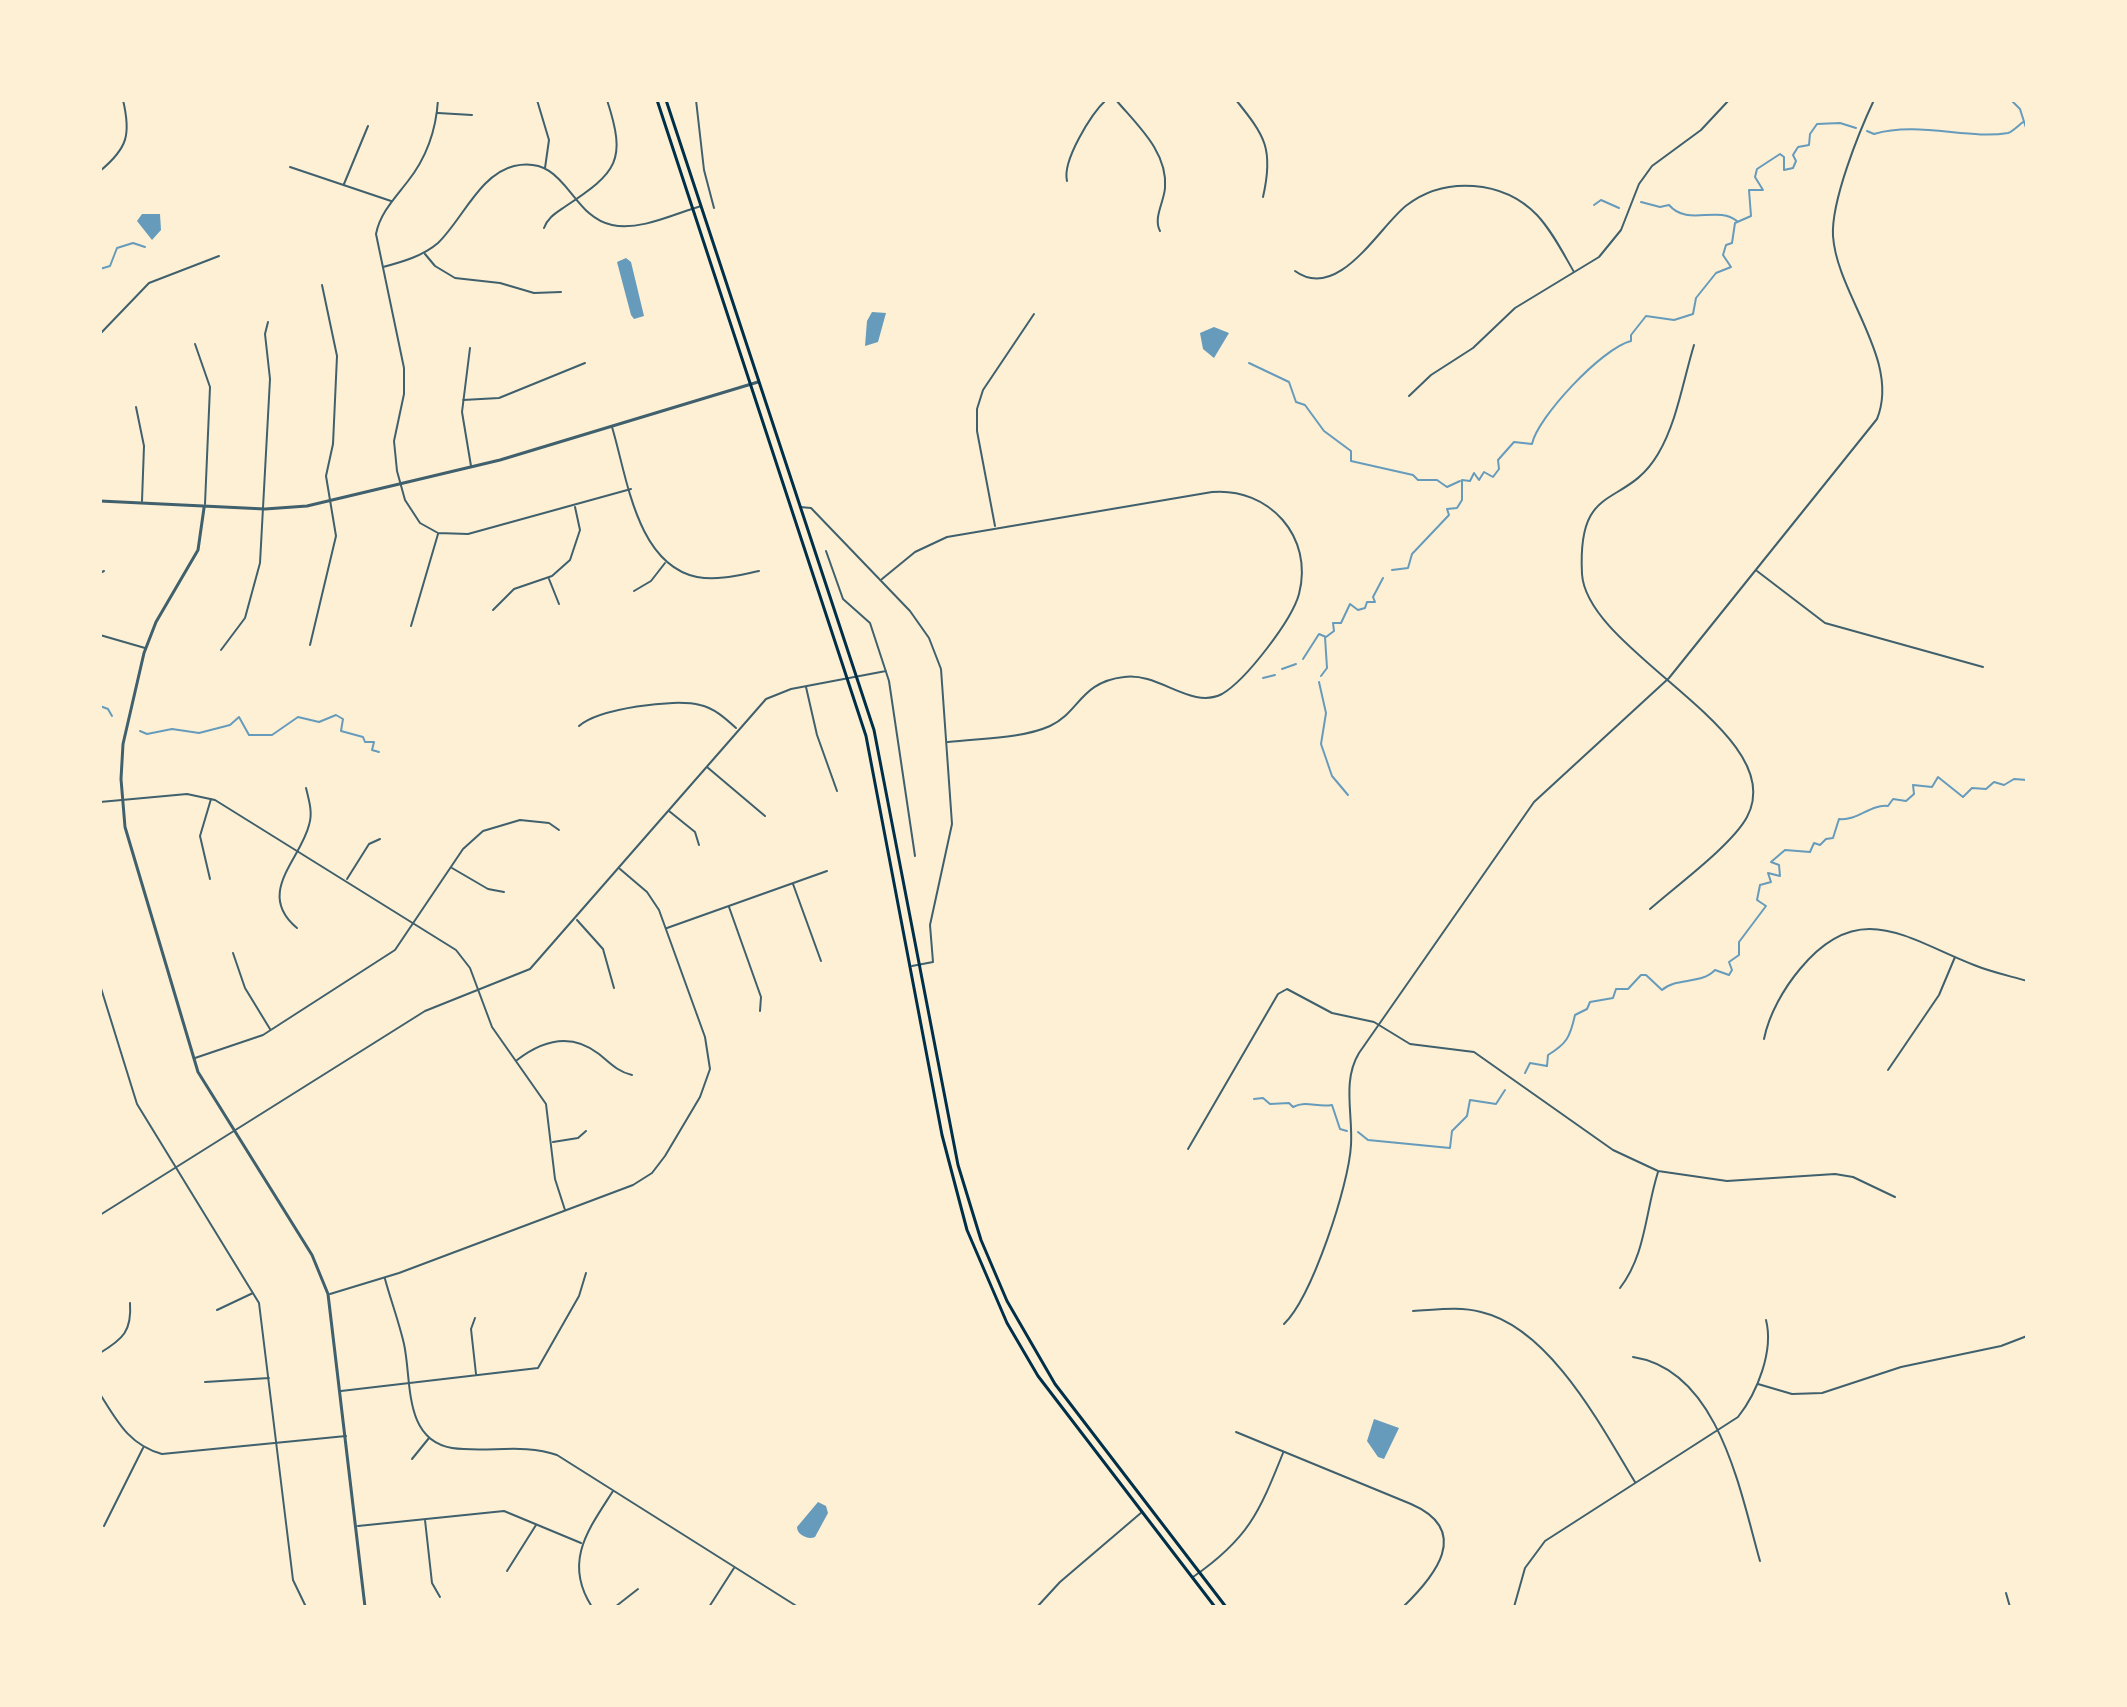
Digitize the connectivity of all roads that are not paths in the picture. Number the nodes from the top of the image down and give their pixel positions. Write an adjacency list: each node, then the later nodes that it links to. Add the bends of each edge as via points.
1 (123, 100): 18 (street, via 127,141)
2 (438, 100): 13 (street)
3 (537, 100): 17 (street, via 549,140)
4 (607, 100): 22 (street, via 618,138 616,160 605,179)
5 (657, 100): 26 (main road)
6 (666, 100): 24 (main road)
7 (696, 100): 25 (street)
8 (1106, 100): 19 (street, via 1085,128 1066,169)
9 (1116, 100): 28 (street, via 1162,162)
10 (1236, 100): 21 (street, via 1259,127 1266,145 1269,170)
11 (1729, 100): 33 (street, via 1701,130 1652,166 1615,238)
12 (1874, 100): 64 (street, via 1854,147 1833,234 1881,372 1882,405 1871,429)
13 (437, 113): 14 (street); 23 (street, via 424,157)
14 (472, 115)
15 (368, 126): 20 (street)
16 (290, 167): 20 (street)
17 (545, 168): 22 (street, via 562,179); 29 (street, via 523,165 502,171)
18 (100, 171)
19 (1067, 181)
20 (343, 185): 23 (street)
21 (1263, 197)
22 (576, 199): 26 (street, via 595,218 615,226); 27 (street, via 550,217)
23 (392, 201): 31 (street, via 377,227)
24 (701, 206): 26 (street); 43 (main road)
25 (714, 208)
26 (692, 209): 44 (main road)
27 (544, 228)
28 (1160, 231)
29 (424, 253): 31 (street); 35 (street, via 455,278 534,293)
30 (219, 256): 38 (street, via 149,283)
31 (381, 267): 50 (street, via 404,368 394,441)
32 (1295, 271): 33 (street, via 1311,277 1343,268 1364,253 1408,204 1435,191 1474,185 1505,193 1531,209)
33 (1574, 273): 45 (street, via 1505,316 1473,348)
34 (322, 285): 53 (street, via 337,356 333,444 326,476)
35 (561, 292)
36 (1034, 314): 59 (street, via 978,404 977,431)
37 (268, 322): 58 (street)
38 (100, 334)
39 (195, 344): 57 (street, via 210,387)
40 (1694, 345): 78 (street, via 1657,456 1641,474 1601,501 1583,538 1583,582 1593,609)
41 (470, 348): 46 (street)
42 (585, 363): 46 (street, via 499,398)
43 (758, 382): 44 (street); 56 (main road)
44 (749, 384): 48 (street); 79 (main road)
45 (1409, 396)
46 (463, 400): 49 (street)
47 (136, 407): 54 (street, via 144,446)
48 (611, 426): 49 (street); 51 (street)
49 (471, 467): 50 (street)
50 (400, 485): 53 (street); 60 (street, via 413,515)
51 (631, 489): 55 (street); 62 (street, via 646,534)
52 (100, 501): 54 (street)
53 (330, 501): 58 (street); 72 (street, via 336,543)
54 (142, 504): 57 (street)
55 (575, 506): 60 (street, via 468,534); 65 (street, via 577,548)
56 (799, 507): 66 (street, via 808,507); 77 (main road)
57 (204, 508): 58 (street); 73 (street, via 198,550)
58 (265, 509): 74 (street, via 249,608)
59 (995, 528): 66 (street, via 935,541); 83 (street, via 1212,492 1242,493 1270,506 1288,526 1299,557 1300,591 1276,633 1222,694 1196,698 1146,677 1117,677 1093,687 1061,719 1044,728)
60 (438, 533): 70 (street)
61 (826, 551): 76 (street, via 843,599 870,623)
62 (666, 561): 63 (street, via 705,578); 67 (street, via 651,581)
63 (759, 571)
64 (1756, 571): 75 (street, via 1825,623); 78 (street)
65 (548, 578): 68 (street); 69 (street, via 514,589)
66 (882, 579): 83 (street, via 933,647 943,682)
67 (634, 591)
68 (559, 604)
69 (493, 610)
70 (411, 626)
71 (100, 635): 73 (street)
72 (310, 645)
73 (145, 648): 88 (street, via 124,736)
74 (221, 650)
75 (1983, 667)
76 (886, 671): 77 (street); 96 (street)
77 (857, 677): 79 (street); 113 (main road, via 885,774)
78 (1669, 678): 105 (street, via 1741,756 1752,776 1753,799 1749,815 1733,835); 120 (street, via 1534,802)
79 (848, 679): 80 (street); 114 (main road, via 874,769)
80 (806, 686): 82 (street, via 766,699); 86 (street)
81 (579, 726): 82 (street, via 594,716 678,702 707,707)
82 (737, 729): 84 (street)
83 (948, 742): 113 (street, via 952,824 930,925 933,962)
84 (706, 766): 90 (street); 91 (street)
85 (306, 788): 95 (street, via 310,819)
86 (837, 791)
87 (211, 798): 88 (street, via 187,794); 95 (street); 100 (street, via 200,836)
88 (121, 800): 89 (street); 123 (street)
89 (100, 802)
90 (668, 810): 94 (street, via 695,832); 98 (street)
91 (765, 816)
92 (559, 830): 97 (street, via 544,822 502,823 477,835)
93 (380, 839): 101 (street, via 369,844)
94 (699, 845)
95 (297, 849): 101 (street); 108 (street, via 281,890 285,913)
96 (915, 856)
97 (451, 867): 103 (street, via 488,889); 107 (street)
98 (619, 868): 106 (street); 109 (street, via 652,898)
99 (827, 871): 102 (street)
100 (210, 879)
101 (346, 880): 107 (street)
102 (793, 883): 104 (street); 112 (street)
103 (504, 892)
104 (729, 906): 109 (street); 119 (street, via 761,997)
105 (1650, 909)
106 (576, 919): 117 (street, via 603,949); 118 (street, via 530,969)
107 (416, 923): 118 (street, via 462,957); 121 (street, via 386,957)
108 (297, 928)
109 (666, 929): 134 (street, via 708,1048 705,1087 652,1173)
110 (233, 953): 121 (street, via 245,988)
111 (1955, 956): 115 (street); 122 (street, via 1912,936 1874,928 1825,942 1793,978); 125 (street, via 1939,995)
112 (821, 961)
113 (920, 965): 114 (street); 176 (main road, via 958,1165 1002,1293 1063,1395)
114 (911, 966): 167 (main road, via 950,1173 987,1283 1038,1376)
115 (2027, 981)
116 (100, 985): 131 (street, via 132,1090)
117 (614, 988)
118 (478, 990): 124 (street, via 492,1027); 128 (street, via 425,1011)
119 (760, 1011)
120 (1381, 1026): 130 (street, via 1332,1013 1295,991 1281,991); 132 (street, via 1417,1046 1456,1047 1482,1056 1606,1145); 146 (street, via 1359,1053 1351,1074 1351,1146 1343,1193 1301,1300)
121 (271, 1030): 123 (street)
122 (1764, 1039)
123 (193, 1059): 128 (street)
124 (516, 1061): 126 (street, via 539,1045 564,1040 592,1049); 129 (street, via 546,1104)
125 (1888, 1070)
126 (632, 1075)
127 (586, 1131): 129 (street, via 578,1138)
128 (235, 1132): 131 (street); 140 (street, via 312,1255)
129 (552, 1142): 134 (street)
130 (1188, 1149)
131 (177, 1169): 135 (street); 139 (street)
132 (1658, 1171): 133 (street, via 1727,1181 1835,1174); 138 (street, via 1638,1262)
133 (1895, 1197)
134 (565, 1211): 137 (street)
135 (100, 1215)
136 (586, 1273): 150 (street, via 544,1361 533,1369)
137 (385, 1278): 140 (street); 153 (street)
138 (1620, 1288)
139 (254, 1292): 142 (street); 151 (street)
140 (328, 1294): 155 (street)
141 (130, 1303): 148 (street, via 126,1333)
142 (217, 1310)
143 (1413, 1311): 165 (street, via 1475,1310 1520,1332 1574,1384)
144 (475, 1318): 150 (street, via 471,1329)
145 (1766, 1320): 154 (street, via 1768,1345)
146 (1284, 1324)
147 (2027, 1336): 154 (street, via 1822,1393 1792,1394)
148 (100, 1353)
149 (1633, 1357): 158 (street, via 1679,1374)
150 (476, 1375): 153 (street)
151 (270, 1378): 152 (street); 161 (street)
152 (205, 1382)
153 (409, 1383): 155 (street); 160 (street, via 415,1417)
154 (1757, 1384): 158 (street, via 1738,1417)
155 (341, 1391): 159 (street)
156 (100, 1394): 162 (street, via 127,1435)
157 (1236, 1432): 163 (street)
158 (1718, 1432): 165 (street); 173 (street)
159 (346, 1436): 161 (street); 171 (street)
160 (429, 1437): 164 (street); 166 (street, via 454,1448 549,1452)
161 (278, 1444): 162 (street, via 179,1455); 182 (street, via 293,1580)
162 (144, 1447): 170 (street)
163 (1284, 1452): 176 (street, via 1253,1523); 192 (street, via 1432,1517 1442,1539 1440,1563)
164 (412, 1459)
165 (1635, 1483): 193 (street, via 1545,1541 1525,1568)
166 (613, 1490): 172 (street); 174 (street)
167 (1142, 1512): 177 (main road); 189 (street)
168 (425, 1519): 169 (street, via 504,1511); 171 (street); 180 (street, via 432,1583)
169 (537, 1524): 172 (street); 175 (street)
170 (104, 1526)
171 (356, 1526): 183 (street)
172 (581, 1543): 184 (street, via 578,1577)
173 (1760, 1561)
174 (735, 1567): 181 (street); 186 (street)
175 (507, 1571)
176 (1199, 1573): 177 (street); 191 (main road)
177 (1192, 1578): 190 (main road)
178 (638, 1589): 185 (street)
179 (2006, 1593): 194 (street)
180 (440, 1597)
181 (791, 1603): 187 (street); 188 (street)
182 (304, 1606)
183 (365, 1607)
184 (592, 1607)
185 (615, 1607)
186 (709, 1607)
187 (788, 1607)
188 (798, 1607)
189 (1037, 1607)
190 (1215, 1607)
191 (1226, 1607)
192 (1403, 1607)
193 (1514, 1607)
194 (2010, 1607)

